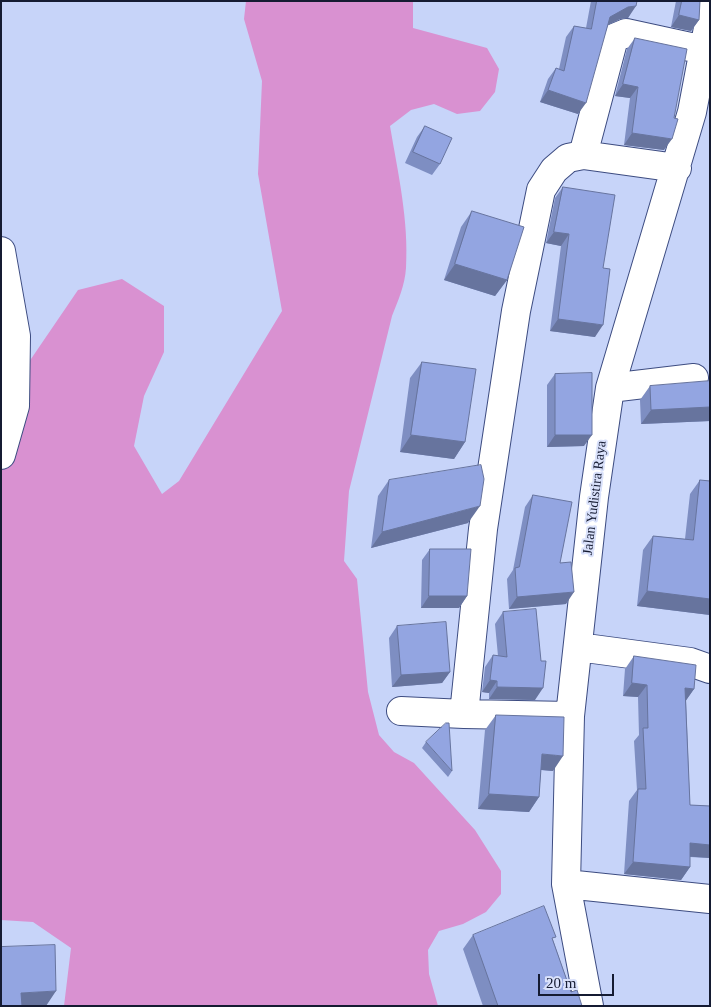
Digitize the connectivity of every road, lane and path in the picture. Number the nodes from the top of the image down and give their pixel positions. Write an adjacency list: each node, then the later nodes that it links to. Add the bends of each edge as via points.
1 (708, 27): 2 (street, via 626,33 614,38); 3 (street, Jalan Yudistira Raya, via 692,112)
2 (583, 155): 3 (street); 11 (street, via 568,158 554,170 541,190 516,312 483,529)
3 (677, 168): 6 (street, Jalan Yudistira Raya)
4 (1, 251): 7 (street, via 16,336 14,406)
5 (694, 378): 6 (street)
6 (610, 388): 8 (street, Jalan Yudistira Raya)
7 (1, 455)
8 (578, 647): 9 (street, via 690,662); 12 (street, Jalan Yudistira Raya)
9 (710, 669)
10 (401, 711): 11 (street)
11 (464, 714): 12 (street)
12 (570, 716): 13 (street, Jalan Yudistira Raya)
13 (566, 884): 14 (street); 15 (street, Jalan Yudistira Raya)
14 (710, 899)
15 (589, 1006)

